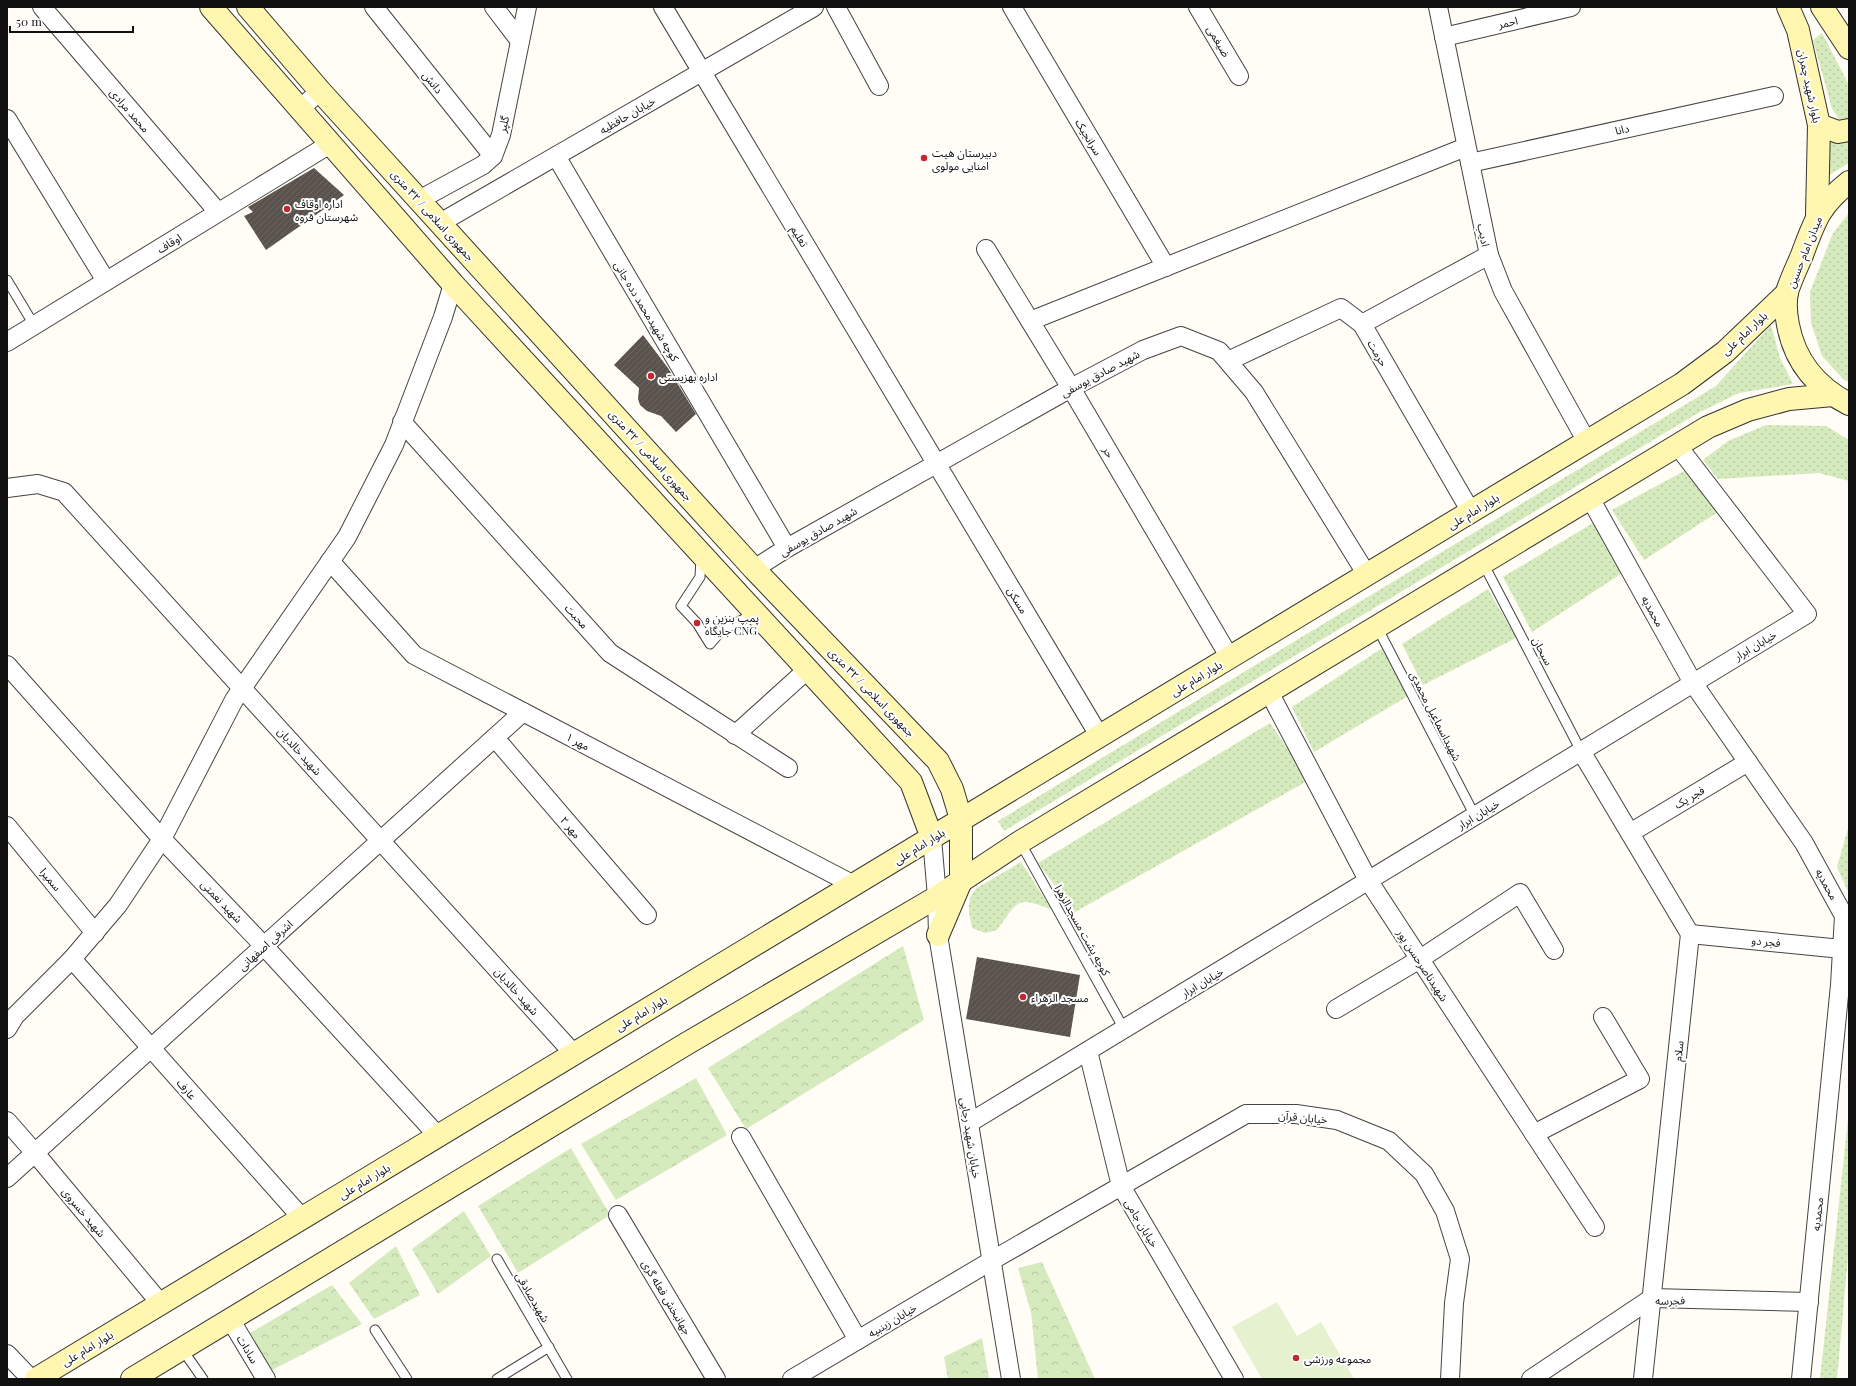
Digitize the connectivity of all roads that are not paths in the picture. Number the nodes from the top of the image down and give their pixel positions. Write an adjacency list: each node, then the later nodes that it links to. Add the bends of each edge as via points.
1 (42, 7): 34 (street, محمد مرادی)
2 (211, 7): 24 (main road)
3 (248, 7): 22 (main road, جمهوری اسلامی / ۳۲ متری)
4 (374, 7): 30 (street, دانش)
5 (494, 7): 17 (street)
6 (528, 7): 17 (street, گلپر)
7 (663, 7): 19 (street, تعلیم)
8 (814, 7): 19 (street, خیابان حافظیه)
9 (836, 7): 21 (street)
10 (1012, 7): 39 (street, سرانجیک)
11 (1198, 7): 20 (street, ضیغمی)
12 (1438, 7): 16 (street, ادیب)
13 (1571, 7): 16 (street, احمر)
14 (1788, 7): 26 (main road, بلوار شهید چمران, via 1798,30)
15 (1822, 7): 18 (main road)
16 (1444, 37): 29 (street, ادیب)
17 (520, 41): 30 (street, گلپر, via 501,135)
18 (1849, 48)
19 (702, 72): 31 (street, خیابان حافظیه); 54 (street, تعلیم)
20 (1239, 76)
21 (880, 86)
22 (320, 91): 24 (street); 33 (main road, جمهوری اسلامی / ۳۲ متری)
23 (1774, 96): 29 (street, دانا)
24 (300, 109): 28 (main road)
25 (7, 120): 41 (street)
26 (1819, 125): 27 (main road, via 1838,132); 35 (main road, بلوار شهید چمران)
27 (1849, 130)
28 (330, 144): 34 (street, اوقاف); 42 (main road)
29 (1468, 155): 38 (street, ادیب); 39 (street, دانا)
30 (493, 156): 33 (street, via 483,165)
31 (556, 156): 36 (street, خیابان حافظیه); 58 (street, کوچه شهیدمحمد دده جانی)
32 (1849, 182): 35 (main road, میدان امام حسین, via 1832,195)
33 (419, 200): 36 (main road, جمهوری اسلامی / ۳۲ متری)
34 (218, 212): 41 (street, اوقاف)
35 (1817, 215): 43 (main road, میدان امام حسین)
36 (440, 223): 62 (main road, جمهوری اسلامی / ۳۲ متری)
37 (986, 249): 44 (street, حر)
38 (1488, 255): 45 (street); 52 (street, ادیب, via 1503,291)
39 (1166, 266): 44 (street, دانا)
40 (7, 280): 46 (lane)
41 (106, 281): 46 (street, اوقاف)
42 (454, 284): 51 (street); 59 (main road)
43 (1787, 293): 50 (main road, میدان امام حسین, via 1786,316 1790,340 1800,362 1814,380); 52 (main road, بلوار امام علی, via 1725,352 1682,384)
44 (1030, 321): 49 (street, حر)
45 (1362, 324): 48 (street, حرمت, via 1341,308); 57 (street, حرمت)
46 (34, 325): 47 (street, اوقاف)
47 (7, 342)
48 (1228, 361): 49 (street, شهید صادق یوسفی, via 1219,351 1181,336 1143,350); 63 (street, شهید صادق یوسفی, via 1254,392)
49 (1071, 388): 54 (street, شهید صادق یوسفی); 66 (street, حر)
50 (1841, 400): 53 (main road, via 1790,399 1748,410 1708,427)
51 (402, 422): 60 (street, via 394,445 347,537); 73 (street, محبت, via 610,653)
52 (1587, 442): 57 (main road, بلوار امام علی)
53 (1678, 445): 56 (main road); 69 (street, خیابان ابرار, via 1806,614)
54 (937, 464): 58 (street, شهید صادق یوسفی); 74 (street, مسکن)
55 (7, 488): 70 (street, شهید خالدیان, via 38,484 64,492)
56 (1590, 498): 61 (main road); 69 (street, محمدیه)
57 (1471, 512): 63 (main road, بلوار امام علی)
58 (787, 548): 62 (street, شهید صادق یوسفی)
59 (702, 554): 64 (main road); 64 (lane, via 700,577 681,606 710,644 722,630)
60 (330, 561): 70 (street); 72 (street, مهر ۱, via 414,655)
61 (1483, 563): 65 (main road); 76 (lane, سبحان)
62 (754, 569): 80 (main road, جمهوری اسلامی / ۳۲ متری, via 938,761 952,789)
63 (1367, 575): 66 (main road, بلوار امام علی)
64 (756, 613): 68 (main road)
65 (1377, 627): 71 (main road); 79 (lane, شهیداسماعیل محمدی)
66 (1230, 658): 74 (main road, بلوار امام علی)
67 (7, 665): 84 (street, شهید نعمتی)
68 (808, 669): 73 (street); 83 (main road, via 911,782)
69 (1693, 683): 76 (street, خیابان ابرار); 77 (street, محمدیه)
70 (243, 688): 84 (street, via 234,700); 85 (street, شهید خالدیان)
71 (1269, 692): 86 (main road); 87 (street, شهیدناصرحسن پور)
72 (523, 712): 75 (street, اشرفی اصفهانی); 89 (street, مهر ۱)
73 (735, 735): 78 (street, محبت)
74 (1100, 736): 80 (main road, بلوار امام علی)
75 (495, 738): 85 (street, اشرفی اصفهانی); 91 (street, مهر ۲)
76 (1581, 751): 79 (street, خیابان ابرار); 82 (street)
77 (1748, 762): 82 (street, فجر یک); 96 (street, محمدیه, via 1804,842 1844,916)
78 (788, 768)
79 (1475, 816): 87 (street, خیابان ابرار)
80 (961, 819): 83 (main road, بلوار امام علی); 88 (main road, جمهوری اسلامی / ۳۲ متری)
81 (7, 826): 92 (street, سمیرا)
82 (1630, 832): 93 (street)
83 (932, 838): 89 (main road, بلوار امام علی); 90 (street, خیابان شهید رجایی)
84 (162, 839): 92 (street, via 118,905); 95 (street, شهید نعمتی)
85 (381, 841): 95 (street, اشرفی اصفهانی); 106 (street, شهید خالدیان)
86 (1020, 842): 88 (main road); 103 (lane, کوچه پشت مسجدالزهرا)
87 (1368, 880): 99 (street, شهیدناصرحسن پور); 103 (street, خیابان ابرار)
88 (961, 881): 90 (main road); 94 (main road, جمهوری اسلامی / ۳۲ متری)
89 (854, 885): 106 (main road, بلوار امام علی)
90 (937, 896): 94 (street, خیابان شهید رجایی); 123 (main road)
91 (647, 915)
92 (95, 932): 98 (street)
93 (1690, 934): 96 (street, فجر دو); 120 (street, سلام)
94 (938, 935): 108 (street, خیابان شهید رجایی)
95 (264, 946): 104 (street, اشرفی اصفهانی); 110 (street, شهید نعمتی)
96 (1842, 949): 121 (street, محمدیه)
97 (1554, 950): 99 (street, via 1520,894)
98 (72, 959): 101 (street); 104 (street, عارف)
99 (1420, 959): 100 (street); 109 (street, شهیدناصرحسن پور)
100 (1336, 1009)
101 (10, 1017)
102 (1603, 1018): 109 (street, via 1640,1079)
103 (1124, 1029): 105 (street, خیابان ابرار)
104 (151, 1048): 112 (street, اشرفی اصفهانی); 116 (street, عارف)
105 (1088, 1051): 108 (street, خیابان ابرار); 114 (street, خیابان جامی)
106 (574, 1054): 110 (main road, بلوار امام علی)
107 (7, 1121): 112 (street, شهید خسروی)
108 (969, 1124): 119 (street, خیابان شهید رجایی)
109 (1534, 1134): 117 (street, شهیدناصرحسن پور)
110 (438, 1136): 116 (main road, بلوار امام علی)
111 (740, 1137): 125 (street)
112 (35, 1153): 113 (street, اشرفی اصفهانی); 122 (street, شهید خسروی)
113 (7, 1178)
114 (1121, 1186): 119 (street, خیابان قرآن); 140 (street, خیابان جامی); 141 (street, خیابان قرآن, via 1246,1114 1296,1114 1337,1120 1389,1141 1424,1174 1445,1211 1460,1258 1454,1303)
115 (618, 1215): 137 (street, جهانبخش فعله گری)
116 (302, 1218): 122 (main road, بلوار امام علی)
117 (1595, 1227)
118 (497, 1259): 126 (lane, شهیدصادقی)
119 (991, 1261): 125 (street, خیابان زینبیه); 139 (street, خیابان شهید رجایی)
120 (1652, 1298): 121 (street, فجرسه); 142 (street, فجرسه); 143 (street, سلام)
121 (1809, 1302): 144 (street, محمدیه)
122 (161, 1304): 130 (main road, بلوار امام علی)
123 (230, 1319): 127 (main road); 133 (street, سادات)
124 (375, 1330): 134 (lane)
125 (858, 1340): 138 (street, خیابان زینبیه)
126 (549, 1347): 135 (lane); 136 (lane, شهیدصادقی)
127 (182, 1349): 131 (main road); 132 (lane)
128 (7, 1354): 129 (street)
129 (31, 1379)
130 (36, 1379)
131 (132, 1379)
132 (203, 1379)
133 (266, 1379)
134 (407, 1379)
135 (497, 1379)
136 (568, 1379)
137 (716, 1379)
138 (792, 1379)
139 (1011, 1379)
140 (1234, 1379)
141 (1450, 1379)
142 (1531, 1379)
143 (1643, 1379)
144 (1801, 1379)

